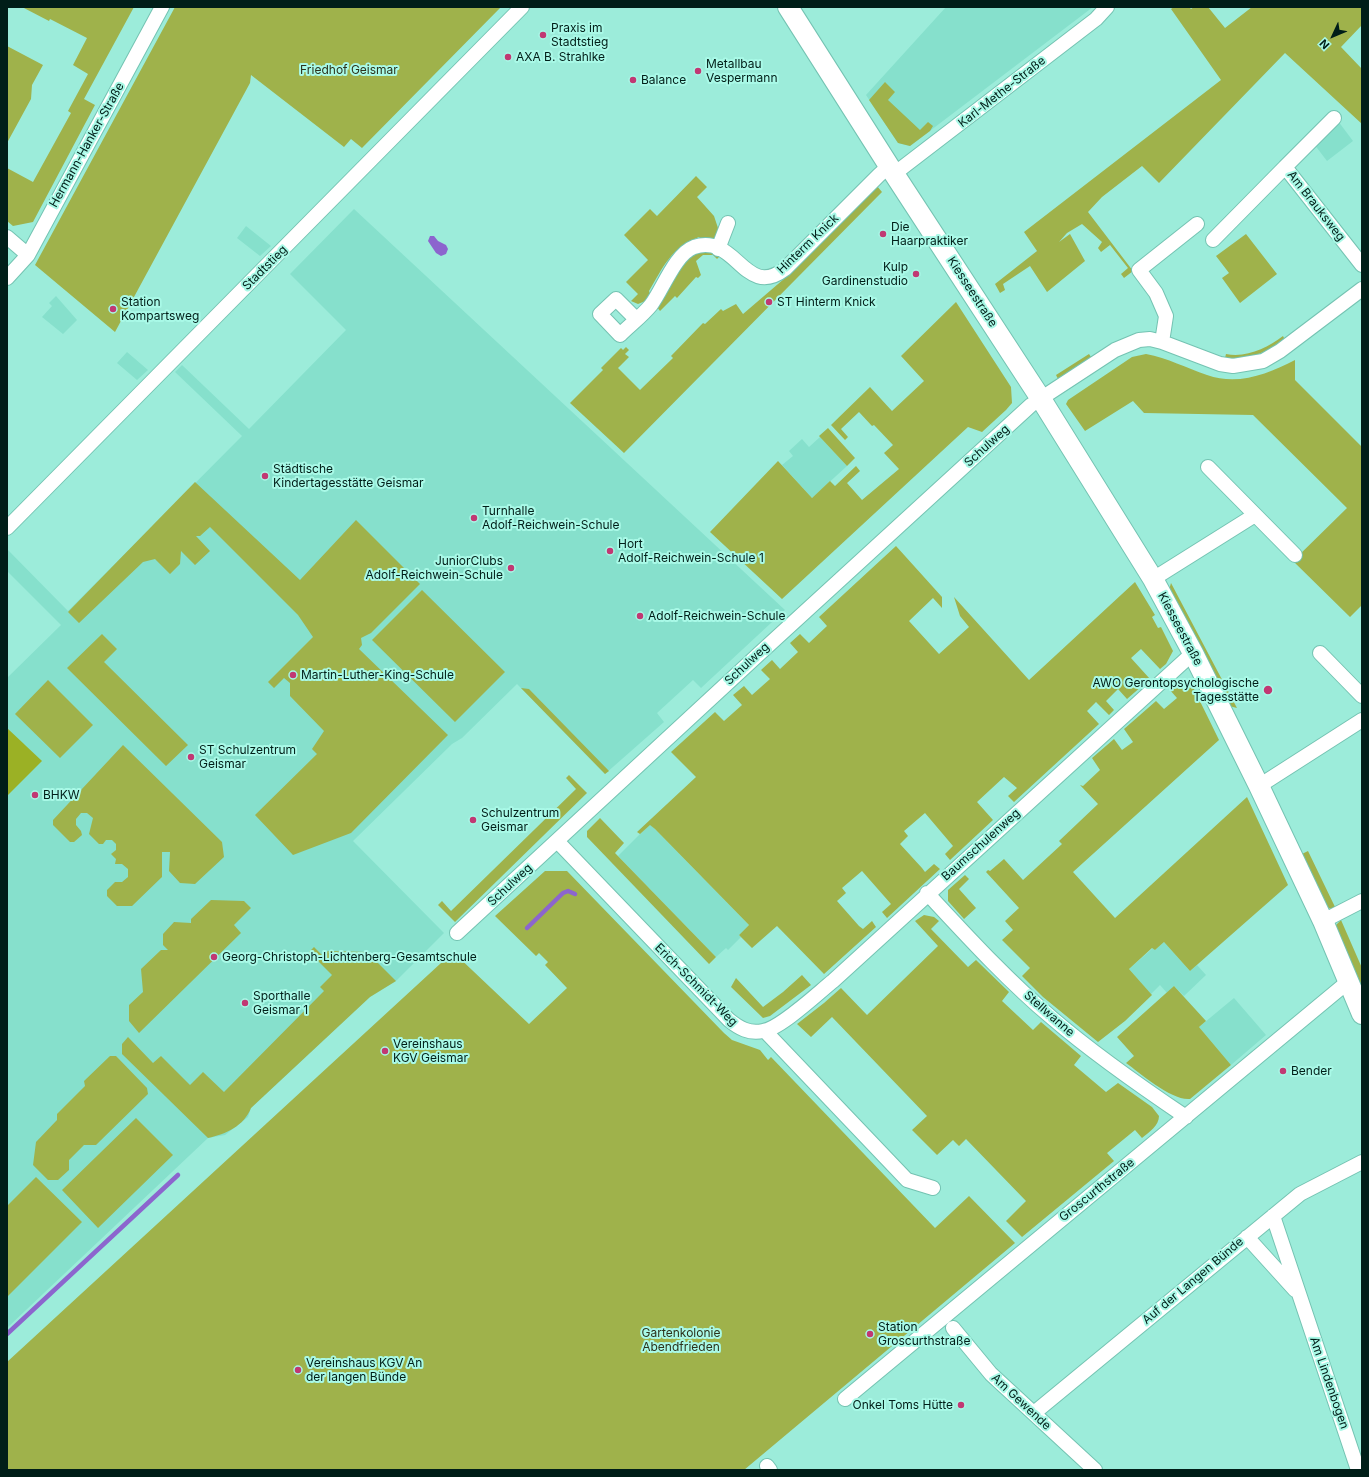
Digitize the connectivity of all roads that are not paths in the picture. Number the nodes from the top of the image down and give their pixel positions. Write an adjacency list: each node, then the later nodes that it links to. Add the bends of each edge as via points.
1 (162, 7): 13 (street, Hermann-Hanker-Straße)
2 (522, 7): 22 (street, Stadtstieg)
3 (788, 7): 7 (street, Kiesseestraße)
4 (1107, 7): 7 (street, Karl-Methe-Straße, via 1096,19)
5 (1334, 118): 6 (street, Am Brauksweg)
6 (1285, 167): 11 (street, Am Brauksweg); 14 (street, Am Brauksweg)
7 (892, 170): 12 (street, Hinterm Knick, via 879,175 774,277 756,277 726,252); 19 (street, Kiesseestraße)
8 (728, 222): 12 (street)
9 (1197, 224): 18 (street, via 1139,270 1156,293 1166,316)
10 (7, 238): 13 (street)
11 (1213, 240)
12 (718, 249): 17 (street, Hinterm Knick, via 705,245 694,247 679,259 650,305)
13 (28, 255): 15 (street, Hermann-Hanker-Straße)
14 (1362, 265)
15 (7, 278)
16 (1362, 289): 18 (street, Schulweg, via 1280,351 1252,364 1220,364)
17 (636, 320)
18 (1162, 342): 19 (street, Schulweg, via 1139,340 1128,343)
19 (1041, 399): 24 (street, Kiesseestraße); 30 (street, Schulweg, via 1031,405)
20 (1208, 467): 21 (street)
21 (1255, 515): 23 (street); 24 (street, Kiesseestraße)
22 (7, 528)
23 (1295, 555)
24 (1153, 579): 25 (street, Kiesseestraße)
25 (1193, 653): 29 (street, Kiesseestraße); 31 (street, Baumschulenweg)
26 (1320, 653): 27 (street)
27 (1362, 696)
28 (1362, 720): 29 (street)
29 (1259, 786): 33 (street, Kiesseestraße)
30 (557, 841): 34 (street, Schulweg); 37 (street, Erich-Schmidt-Weg, via 729,1020 747,1031)
31 (927, 893): 37 (street, Baumschulenweg, via 833,981 788,1017); 38 (street, Stellwanne, via 992,962 1050,1017 1104,1061)
32 (1362, 901): 33 (street)
33 (1323, 921): 35 (street, Kiesseestraße)
34 (457, 933)
35 (1349, 981): 36 (street, Kiesseestraße); 38 (street, Groscurthstraße)
36 (1362, 1012)
37 (765, 1031): 40 (street, via 907,1180)
38 (1186, 1117): 45 (street, Groscurthstraße)
39 (1362, 1162): 41 (street, Auf der Langen Bünde, via 1300,1194)
40 (933, 1188)
41 (1273, 1216): 42 (street, Auf der Langen Bünde); 43 (street, Am Lindenbogen)
42 (1247, 1237): 43 (street, Am Lindenbogen); 46 (street, Auf der Langen Bünde)
43 (1299, 1295): 48 (street, Am Lindenbogen)
44 (953, 1328): 46 (street, Am Gewende, via 990,1374)
45 (845, 1399)
46 (1034, 1413): 47 (street, Am Gewende)
47 (1095, 1470)
48 (1358, 1470)

